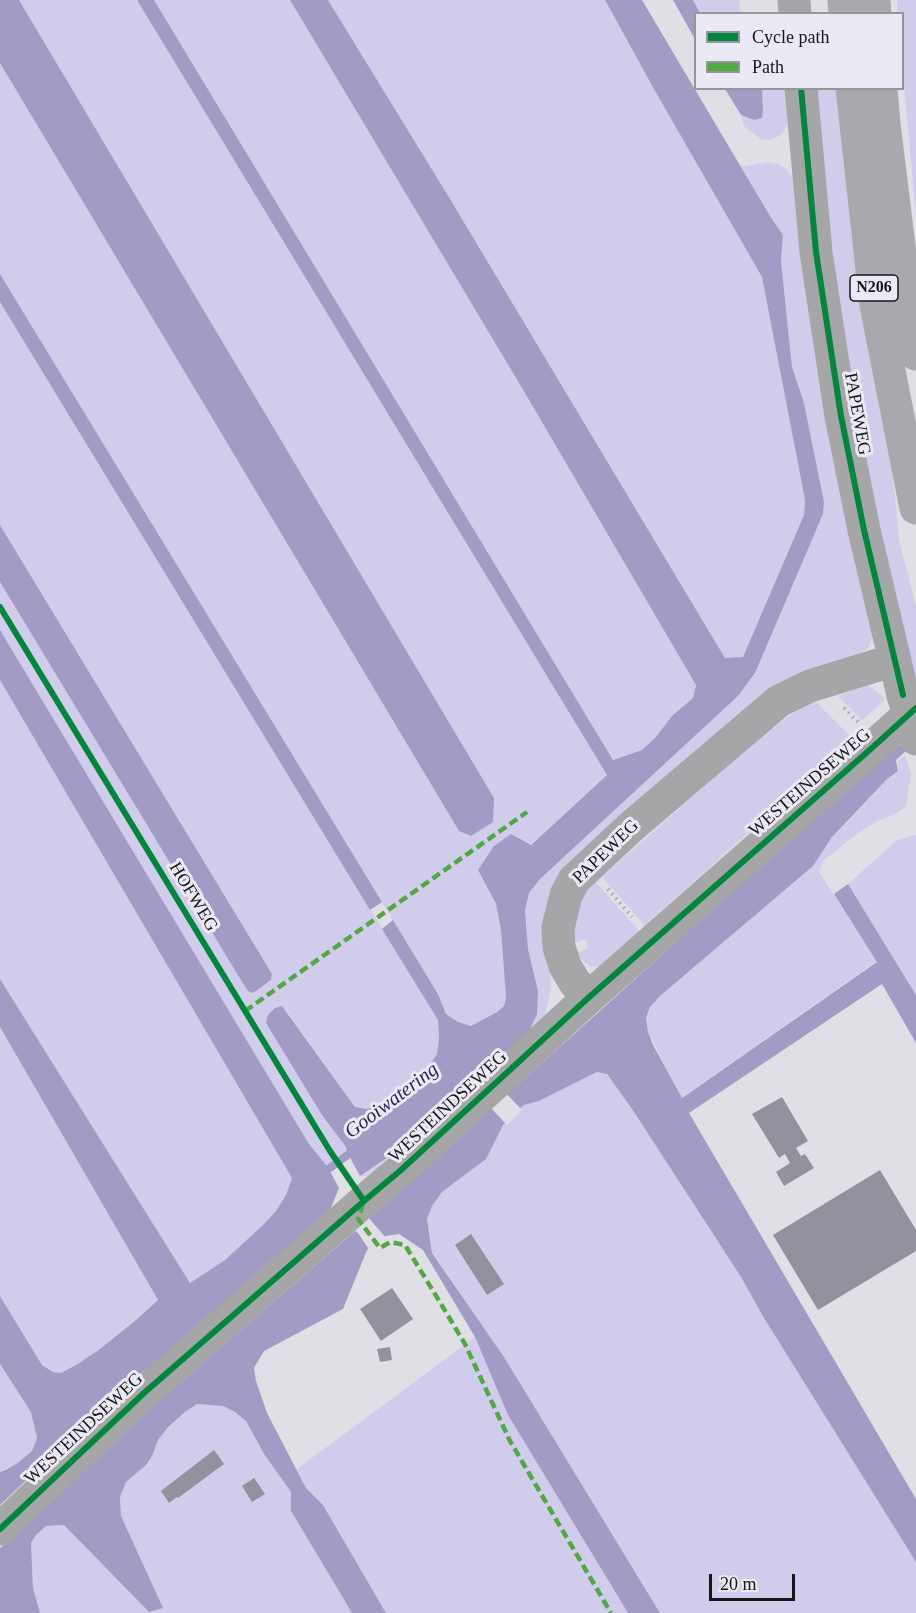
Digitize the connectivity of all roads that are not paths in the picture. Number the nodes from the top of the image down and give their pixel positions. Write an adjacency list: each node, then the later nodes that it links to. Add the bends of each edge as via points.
1 (801, 90): 6 (street, PAPEWEG, via 816,252 841,416)
2 (852, 90): 5 (main road, N206, via 876,305)
3 (881, 90): 4 (main road, N206, via 906,303)
4 (916, 354)
5 (916, 508)
6 (894, 660): 7 (street, PAPEWEG); 9 (street, PAPEWEG, via 810,686 779,701 574,880 559,920 559,947 565,966)
7 (910, 701): 8 (street, PAPEWEG, bridge); 9 (street, WESTEINDSEWEG)
8 (916, 739)
9 (587, 999): 10 (street, WESTEINDSEWEG, via 401,1170 144,1393)
10 (0, 1529)

